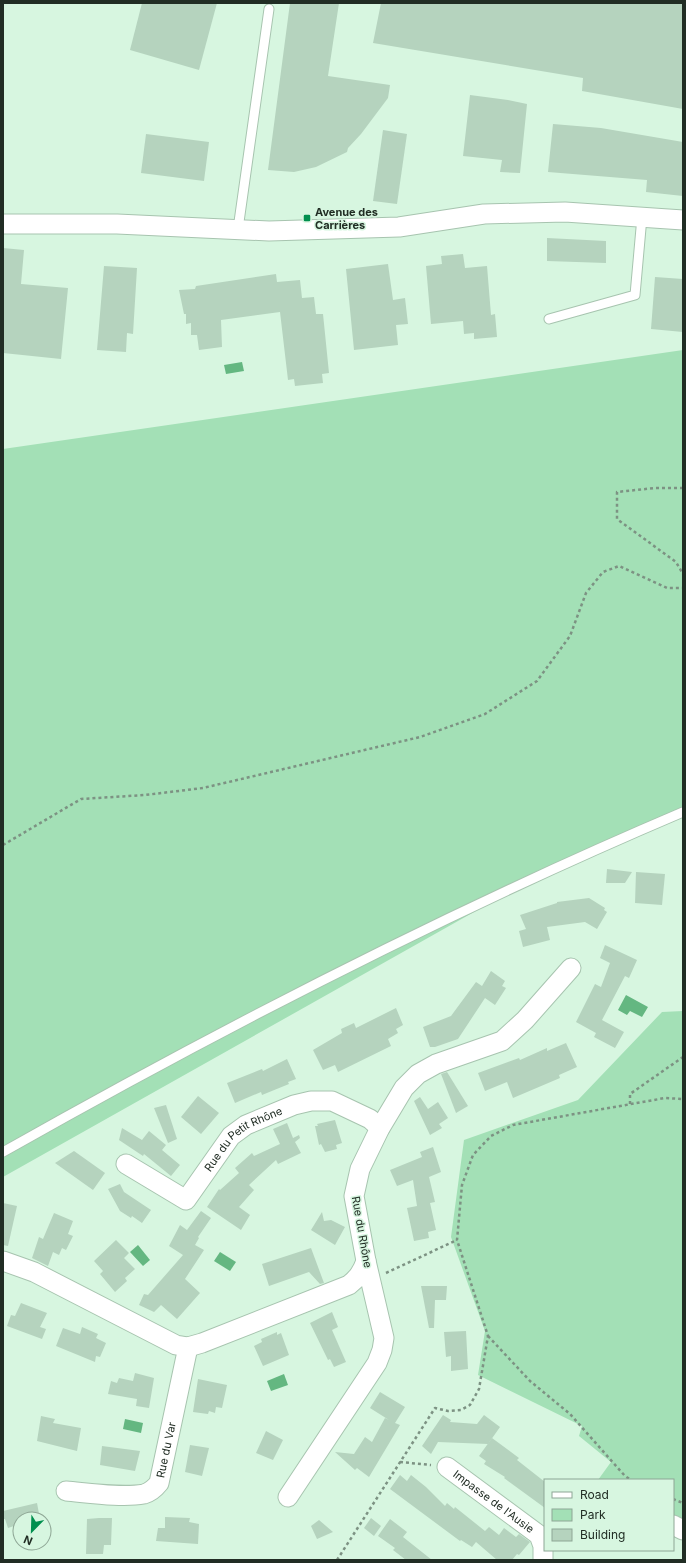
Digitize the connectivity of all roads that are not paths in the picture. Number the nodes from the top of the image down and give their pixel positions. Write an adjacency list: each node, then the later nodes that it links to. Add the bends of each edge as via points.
1 (269, 9): 5 (lane)
2 (642, 217): 3 (street); 5 (street, via 535,212 484,214 399,227 269,231); 6 (lane, via 635,295)
3 (683, 220)
4 (3, 224): 5 (street, via 117,224)
5 (238, 229)
6 (548, 319)
7 (683, 812): 10 (lane, via 447,919 249,1019)
8 (571, 968): 9 (street, Rue du Rhône, via 525,1020 502,1041 436,1064 418,1074 404,1088)
9 (380, 1128): 11 (street, Rue du Petit Rhône, via 370,1119 332,1101 294,1106 246,1125 232,1136 186,1200); 13 (street, Rue du Rhône, via 360,1169 354,1196)
10 (3, 1152)
11 (126, 1164)
12 (3, 1261): 16 (street, via 34,1272 176,1345)
13 (366, 1261): 14 (street, via 362,1272); 15 (street, Rue du Rhône)
14 (349, 1285): 15 (street, via 368,1291); 16 (street)
15 (375, 1301): 19 (street, Rue du Rhône, via 384,1338 377,1363)
16 (188, 1347): 18 (street, Rue du Var, via 158,1483 153,1490 145,1494)
17 (447, 1467): 23 (street, Impasse de l'Ausie, via 539,1535 543,1546)
18 (66, 1491)
19 (288, 1497)
20 (674, 1526): 21 (street)
21 (683, 1530)
22 (558, 1551): 24 (street)
23 (543, 1560)
24 (553, 1560)

